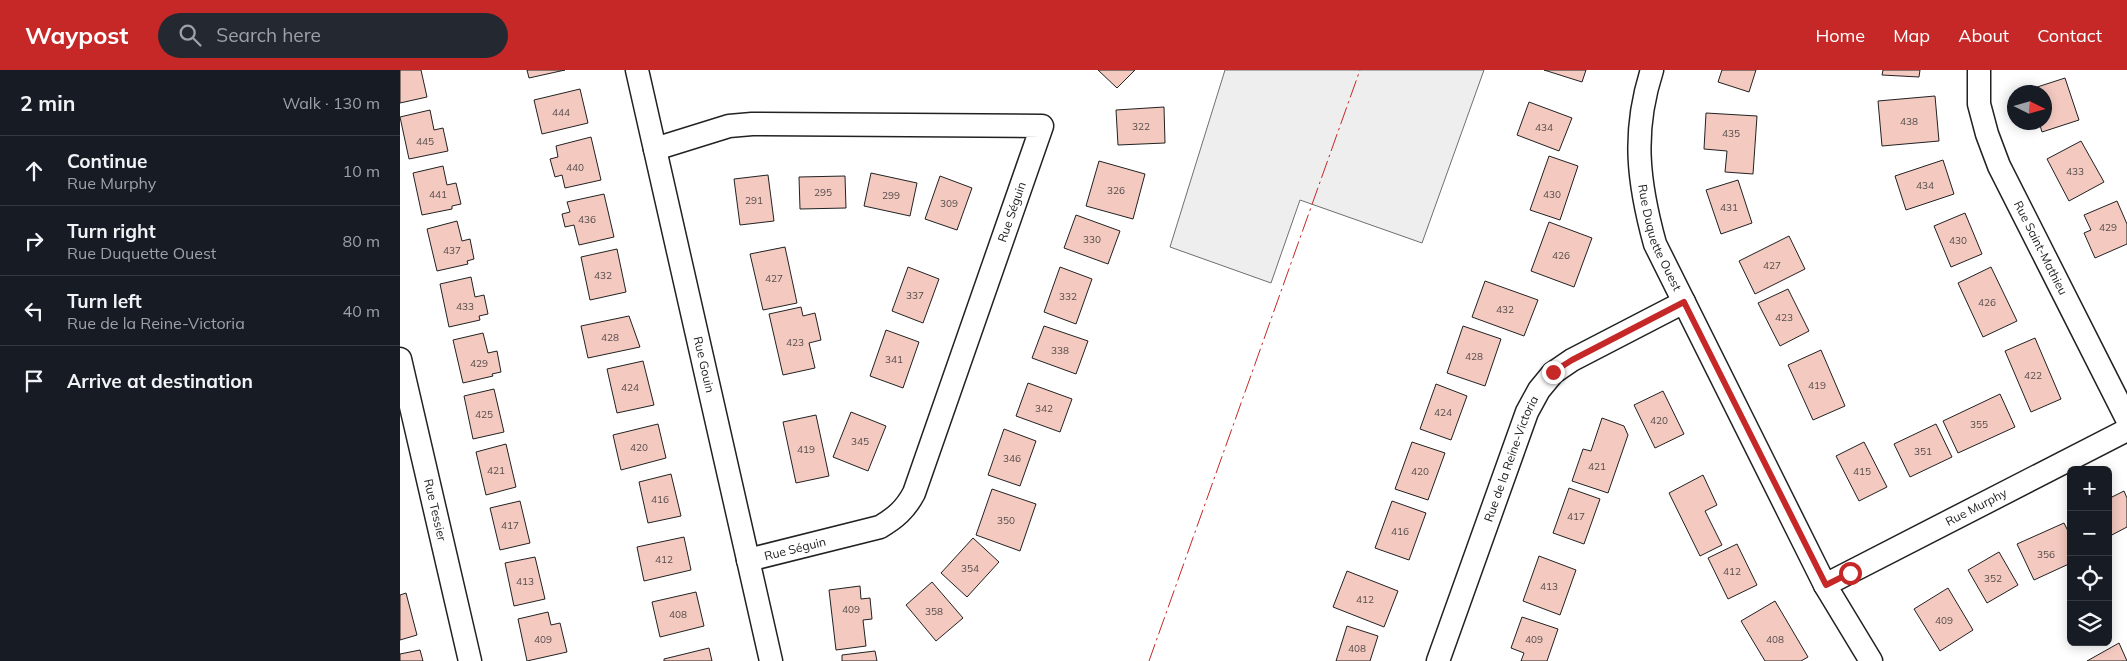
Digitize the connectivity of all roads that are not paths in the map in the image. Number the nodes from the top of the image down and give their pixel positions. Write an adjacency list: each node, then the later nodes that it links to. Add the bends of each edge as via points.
1 (637, 70): 4 (street, Rue Gouin)
2 (1652, 70): 5 (street, Rue Duquette Ouest, via 1640,113 1640,178 1655,244)
3 (1979, 70): 7 (street, Rue Saint-Mathieu, via 1979,104 1999,166)
4 (655, 149): 9 (street, Rue Gouin); 9 (street, Rue Séguin, via 729,126 752,124 1042,126 907,507 880,527)
5 (1684, 302): 10 (street, Rue Duquette Ouest); 13 (street, Rue de la Reine-Victoria, via 1572,360 1553,372 1539,390 1527,412)
6 (400, 359): 11 (street, Rue Tessier)
7 (2127, 419)
8 (2127, 430): 10 (street, Rue Murphy)
9 (748, 560): 12 (street, Rue Gouin)
10 (1826, 585): 14 (street, Rue Duquette Ouest)
11 (470, 661)
12 (771, 661)
13 (1438, 661)
14 (1871, 661)

